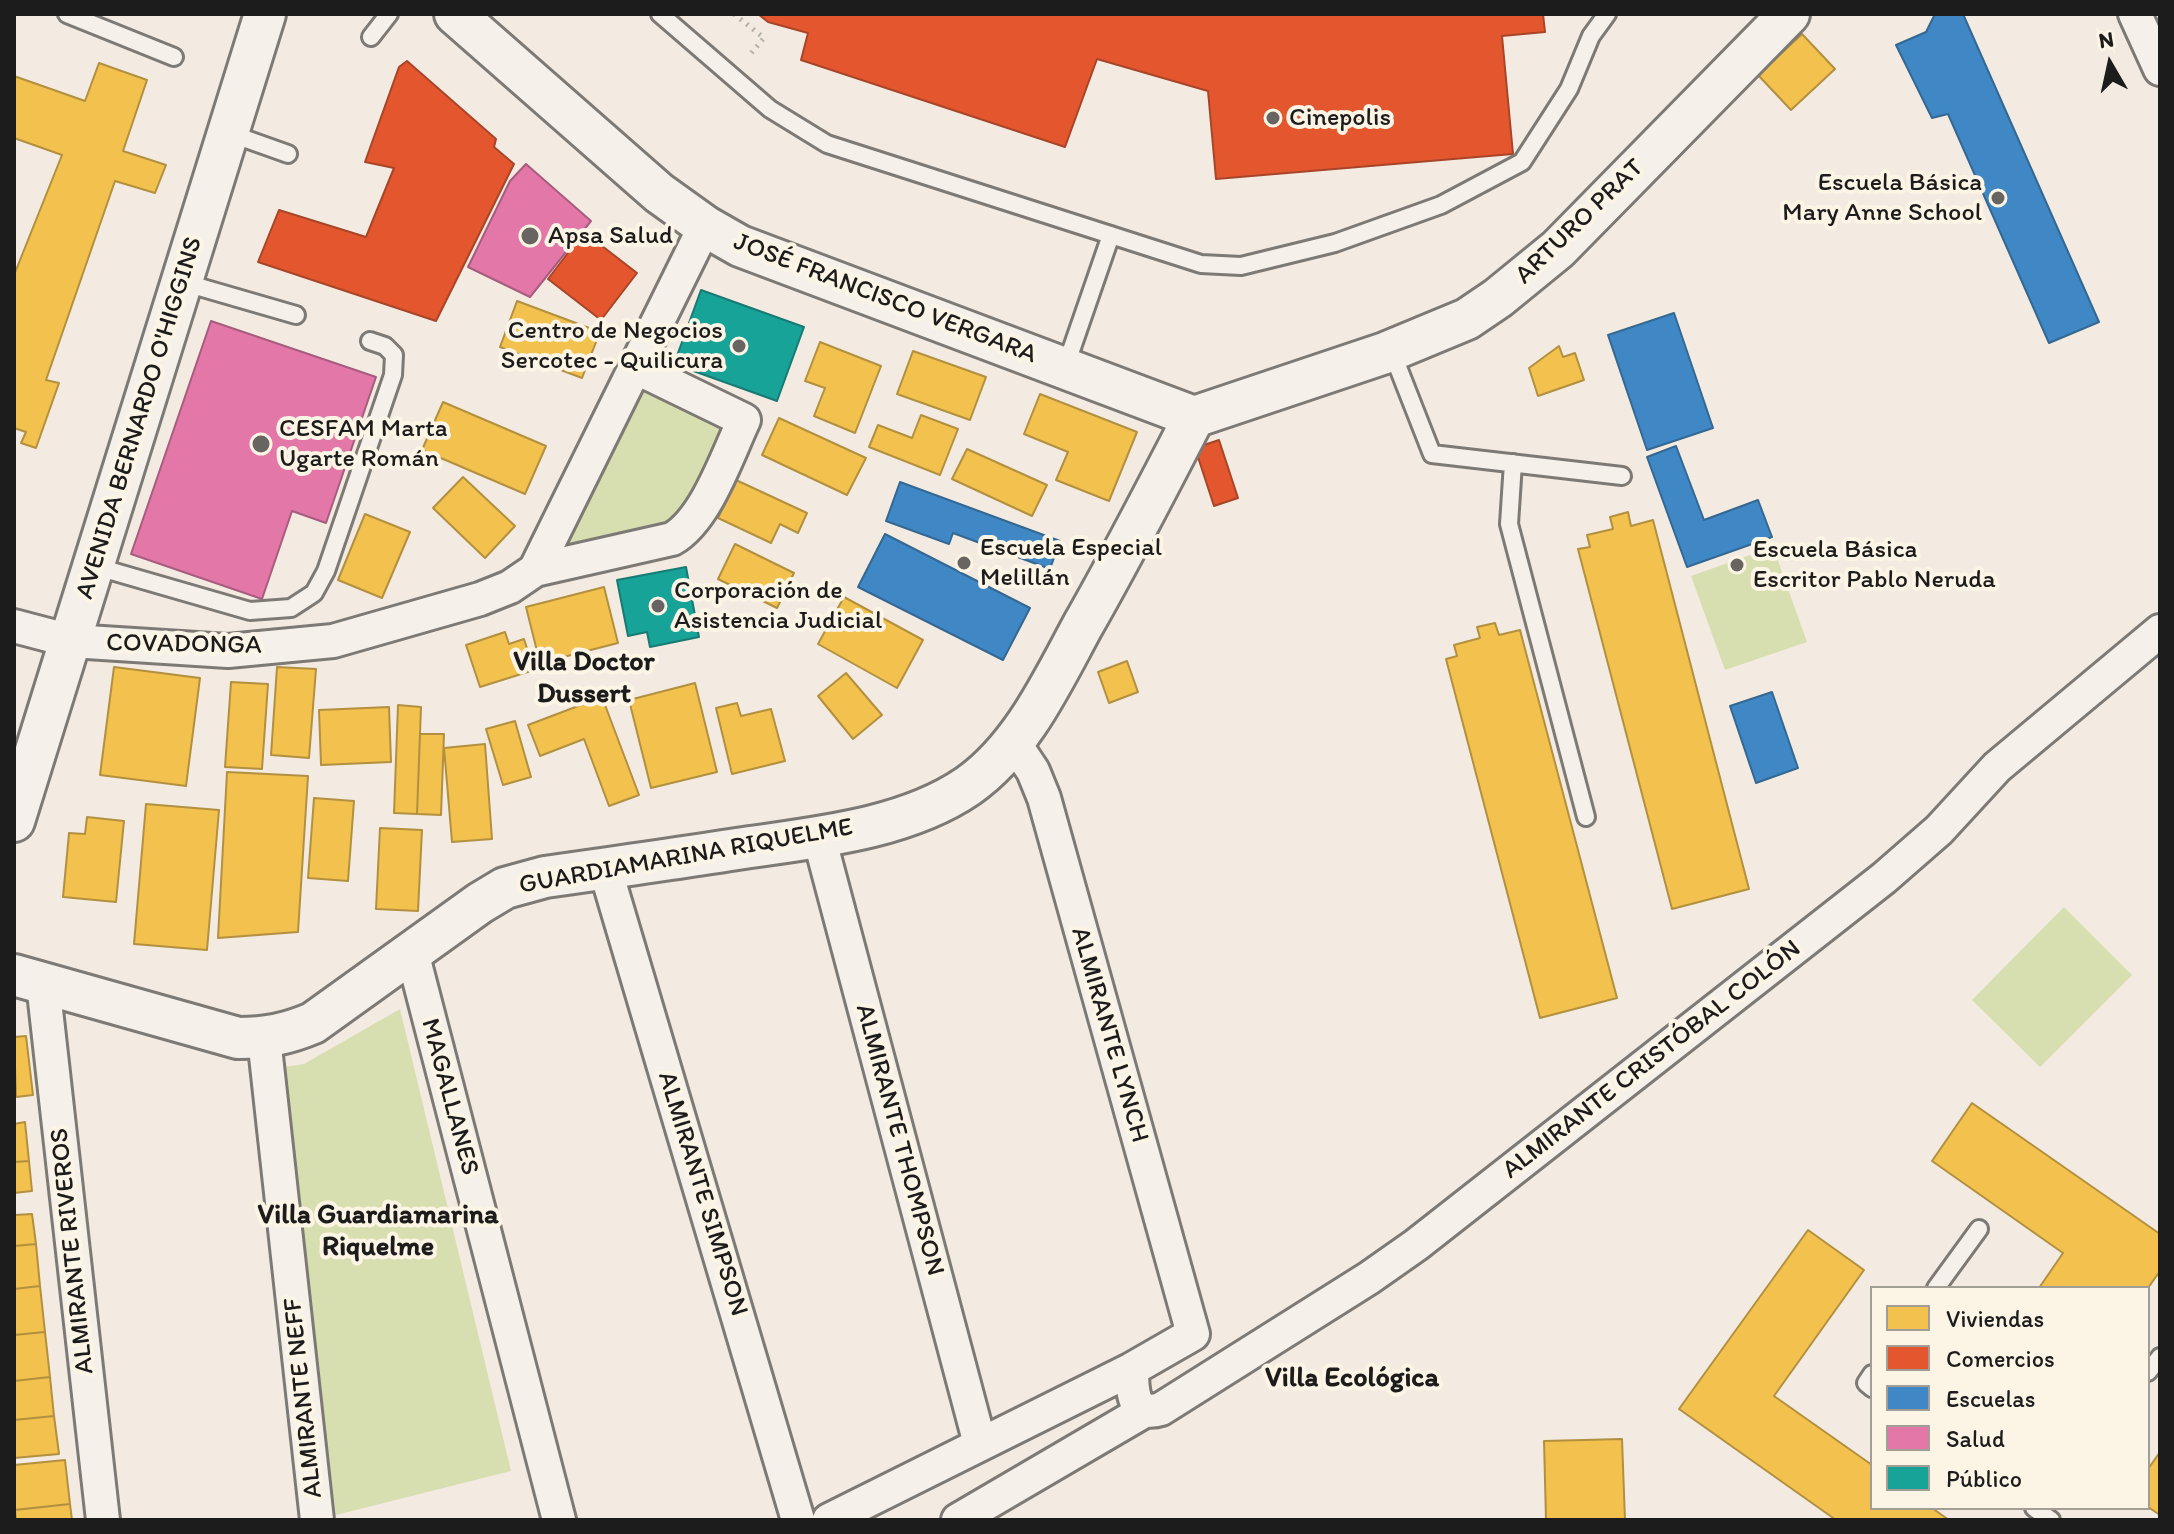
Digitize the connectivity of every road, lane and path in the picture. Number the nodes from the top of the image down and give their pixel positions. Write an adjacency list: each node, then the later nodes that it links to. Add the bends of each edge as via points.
1 (67, 14): 11 (lane)
2 (265, 14): 14 (street, AVENIDA BERNARDO O'HIGGINS)
3 (389, 14): 10 (lane)
4 (455, 14): 16 (street, JOSÉ FRANCISCO VERGARA, via 659,193)
5 (660, 14): 13 (lane)
6 (734, 14): 13 (path, via 764,38)
7 (1607, 14): 17 (lane, via 1591,36 1569,89 1522,162 1441,205 1335,243 1241,266 1201,264)
8 (1789, 14): 21 (street, ARTURO PRAT, via 1531,273 1467,319)
9 (2135, 14): 12 (street)
10 (371, 37)
11 (174, 57)
12 (2160, 69)
13 (732, 76): 17 (lane, via 770,109 827,144)
14 (227, 132): 15 (lane); 18 (street, AVENIDA BERNARDO O'HIGGINS)
15 (288, 154)
16 (705, 226): 22 (street); 23 (street, JOSÉ FRANCISCO VERGARA, via 753,251)
17 (1111, 235): 23 (lane)
18 (182, 282): 19 (lane); 27 (street, AVENIDA BERNARDO O'HIGGINS)
19 (296, 315)
20 (370, 341): 27 (lane, via 394,355 393,375 314,593 291,608 250,611)
21 (1391, 350): 24 (street, ARTURO PRAT); 25 (lane, via 1432,454)
22 (637, 368): 28 (street); 28 (street, COVADONGA, via 744,420 704,504 683,533 672,539)
23 (1065, 368): 24 (street, JOSÉ FRANCISCO VERGARA)
24 (1194, 417): 32 (street, GUARDIAMARINA RIQUELME, via 1044,696)
25 (1513, 463): 26 (lane); 33 (lane, via 1509,524)
26 (1622, 476)
27 (94, 566): 31 (street, AVENIDA BERNARDO O'HIGGINS)
28 (535, 570): 31 (street, COVADONGA, via 480,599 333,641 228,651)
29 (14, 626): 31 (street, COVADONGA)
30 (2160, 631): 43 (street, ALMIRANTE CRISTÓBAL COLÓN, via 1997,767 1939,830 1884,878 1471,1204 1369,1278 1180,1399)
31 (71, 641): 34 (street, AVENIDA BERNARDO O'HIGGINS)
32 (1013, 741): 35 (street, GUARDIAMARINA RIQUELME, via 985,772 945,799); 42 (street, ALMIRANTE LYNCH, via 1044,798 1193,1334)
33 (1586, 817)
34 (14, 821)
35 (819, 837): 36 (street, GUARDIAMARINA RIQUELME); 44 (street, ALMIRANTE THOMPSON)
36 (605, 868): 37 (street, GUARDIAMARINA RIQUELME, via 505,888); 48 (street, ALMIRANTE SIMPSON)
37 (412, 952): 39 (street, GUARDIAMARINA RIQUELME, via 313,1023); 47 (street, MAGALLANES)
38 (29, 979): 39 (street, GUARDIAMARINA RIQUELME, via 226,1035); 45 (street, ALMIRANTE RIVEROS)
39 (264, 1038): 46 (street, ALMIRANTE NEFF)
40 (1979, 1229): 41 (lane)
41 (1937, 1286)
42 (1132, 1369): 43 (street, via 1134,1399); 44 (street)
43 (1146, 1410): 50 (street, ALMIRANTE CRISTÓBAL COLÓN)
44 (980, 1444): 49 (street)
45 (103, 1520)
46 (317, 1520)
47 (559, 1520)
48 (798, 1520)
49 (829, 1520)
50 (958, 1520)

